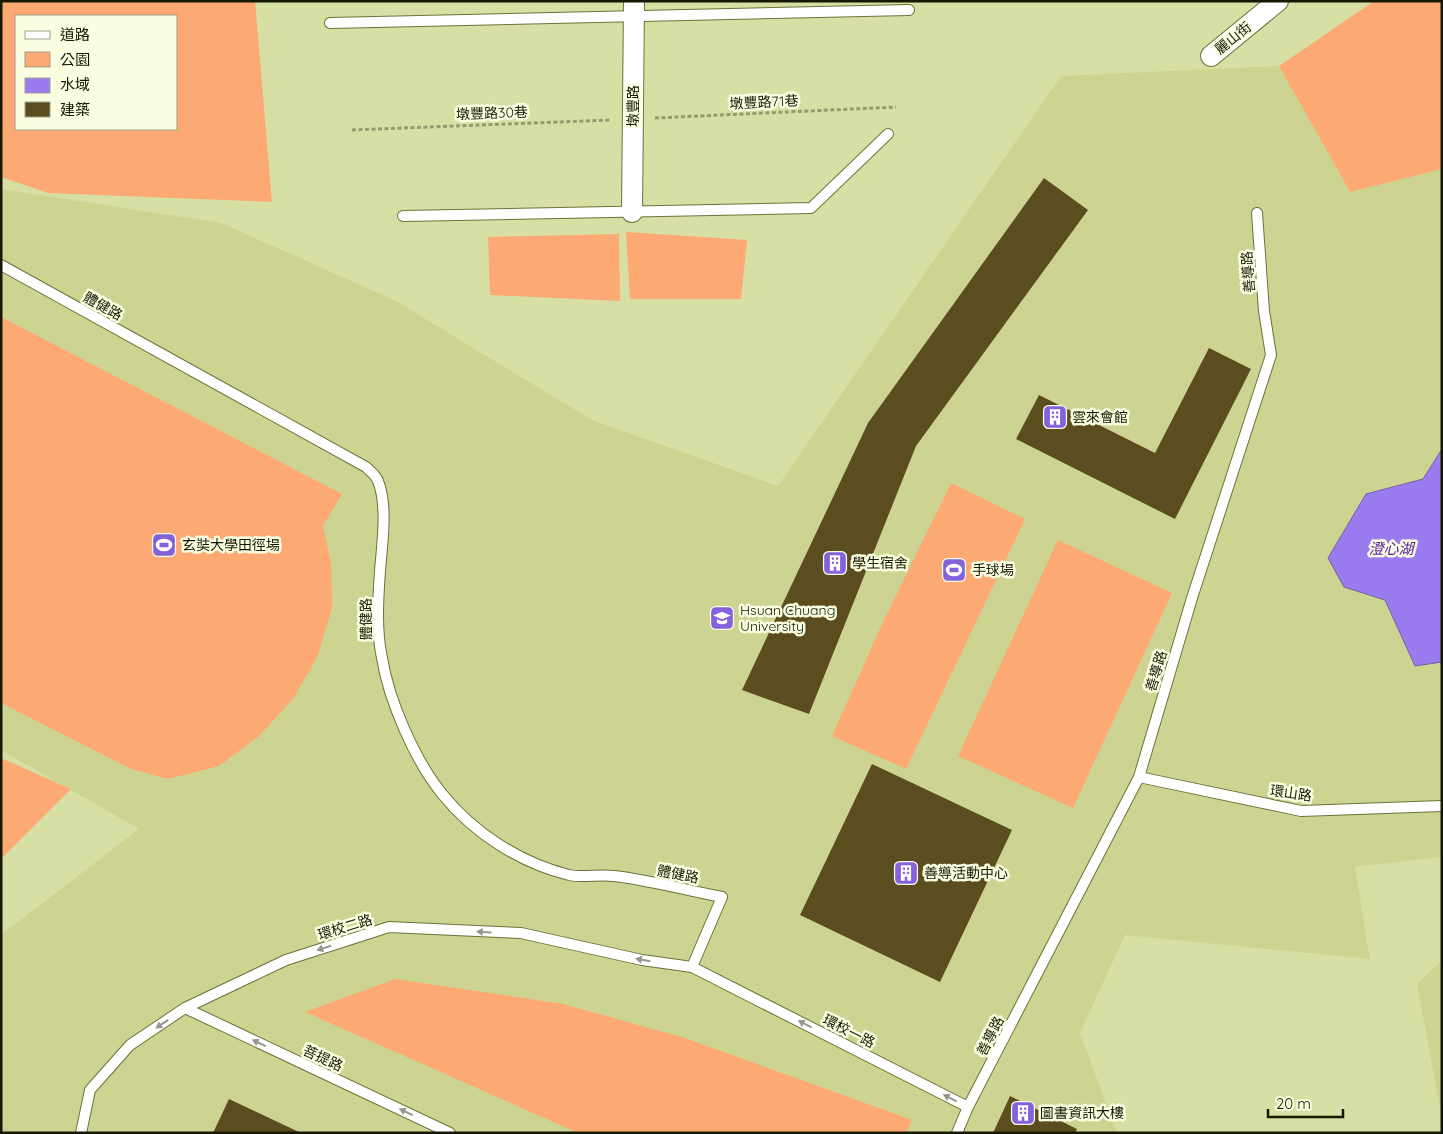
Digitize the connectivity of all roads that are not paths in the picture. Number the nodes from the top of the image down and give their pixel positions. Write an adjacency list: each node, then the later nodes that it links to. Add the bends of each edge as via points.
1 (1278, 1): 5 (street, 麗山街)
2 (634, 9): 3 (lane); 4 (lane); 7 (street, 墩豐路)
3 (908, 10)
4 (330, 23)
5 (1211, 56)
6 (888, 134): 7 (lane, via 811,208)
7 (632, 212): 9 (lane)
8 (1257, 213): 11 (lane, 善導路, via 1264,310 1271,355 1192,598)
9 (402, 216)
10 (1, 265): 13 (lane, 體健路, via 366,467 378,479 383,530 379,579 381,657 399,718 442,795 483,833 533,863 570,875 614,876 722,897)
11 (1139, 777): 12 (lane, 環山路, via 1301,811); 15 (lane, 善導路)
12 (1442, 806)
13 (692, 967): 14 (lane, 環校二路, one-way to 14, via 642,960 521,934 389,927 286,960); 15 (lane, 環校一路, one-way to 13)
14 (185, 1008): 16 (lane, 環校二路, one-way to 16, via 130,1045 90,1090); 17 (lane, 菩提路, one-way to 14)
15 (968, 1107): 18 (lane)
16 (81, 1133)
17 (450, 1133)
18 (957, 1133)

